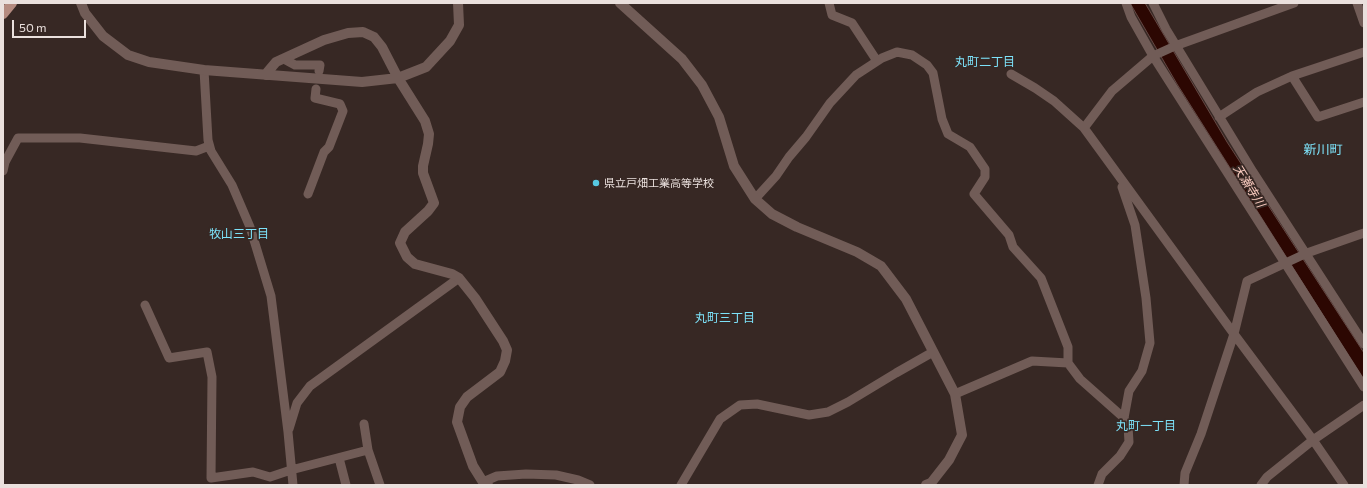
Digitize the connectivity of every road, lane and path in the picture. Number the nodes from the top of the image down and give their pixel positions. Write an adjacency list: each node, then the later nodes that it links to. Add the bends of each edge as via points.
1 (12, 3): 11 (main road)
2 (81, 3): 18 (street, via 85,13 103,36 128,55 149,62)
3 (458, 3): 23 (street, via 459,25 450,42 426,67)
4 (620, 3): 32 (street, via 682,59 702,85 719,117 734,166)
5 (829, 3): 17 (street, via 832,15 852,23)
6 (1126, 3): 15 (street)
7 (1153, 3): 13 (street)
8 (1294, 3): 10 (street)
9 (1357, 3): 12 (street)
10 (1279, 6): 13 (street)
11 (3, 14)
12 (1364, 23)
13 (1175, 46): 15 (street); 26 (street)
14 (1364, 52): 22 (street)
15 (1153, 56): 27 (street, via 1112,91); 35 (street)
16 (284, 59): 19 (street, via 295,65 320,65); 21 (street, via 276,62); 23 (street, via 324,40 348,33 363,32 374,37 382,47)
17 (877, 61): 32 (street, via 856,75 830,103 776,176); 41 (street, via 897,52 912,55 927,64 933,73 942,119 948,134 970,148 985,169 985,177 974,194 1009,235 1013,247 1041,278 1068,347)
18 (204, 70): 21 (street); 28 (street)
19 (319, 71)
20 (1011, 74): 27 (street, via 1054,101)
21 (265, 75): 23 (street, via 362,82)
22 (1292, 76): 25 (street, via 1318,117); 26 (street, via 1257,92)
23 (398, 78): 36 (street, via 426,121 429,134 423,173 434,202 405,232 400,243 407,257 415,264)
24 (316, 89): 31 (street, via 314,98 340,104 343,111 330,147 324,152)
25 (1364, 102)
26 (1219, 117): 34 (street)
27 (1084, 128): 30 (street)
28 (209, 146): 29 (street, via 196,151 80,138 18,138); 47 (street, via 232,185 250,227 271,296)
29 (3, 171)
30 (1119, 178): 38 (street); 45 (street, via 1135,225 1150,342 1142,371 1129,391)
31 (308, 194)
32 (755, 199): 40 (street, via 772,214 857,252 881,266 906,299)
33 (1364, 233): 34 (street)
34 (1307, 253): 35 (street); 39 (street)
35 (1284, 263): 38 (street, via 1247,281); 42 (street)
36 (459, 278): 47 (street, via 310,386 297,403); 52 (street, via 475,298 507,350 500,372 467,397 460,407 457,422 472,466)
37 (145, 305): 51 (street, via 169,358 207,352 212,377 211,478 253,472 270,477)
38 (1234, 334): 48 (street); 60 (street, via 1201,434 1185,473)
39 (1364, 344)
40 (933, 352): 43 (street); 57 (street, via 828,412 809,415 757,404 740,406 720,419)
41 (1068, 363): 43 (street, via 1032,361); 45 (street, via 1080,379)
42 (1364, 387)
43 (954, 394): 58 (street, via 962,435 949,460)
44 (1364, 405): 48 (street)
45 (1124, 418): 59 (street, via 1128,426 1129,442 1120,456 1102,474)
46 (364, 424): 49 (street)
47 (288, 432): 51 (street)
48 (1313, 440): 61 (street, via 1267,477); 62 (street)
49 (368, 450): 50 (street); 55 (street)
50 (339, 458): 51 (street); 54 (street)
51 (291, 470): 53 (street)
52 (486, 484): 56 (street, via 497,476 526,474 556,475)
53 (293, 485)
54 (346, 485)
55 (380, 485)
56 (590, 485)
57 (681, 485)
58 (926, 485)
59 (1098, 485)
60 (1184, 485)
61 (1261, 485)
62 (1344, 485)

